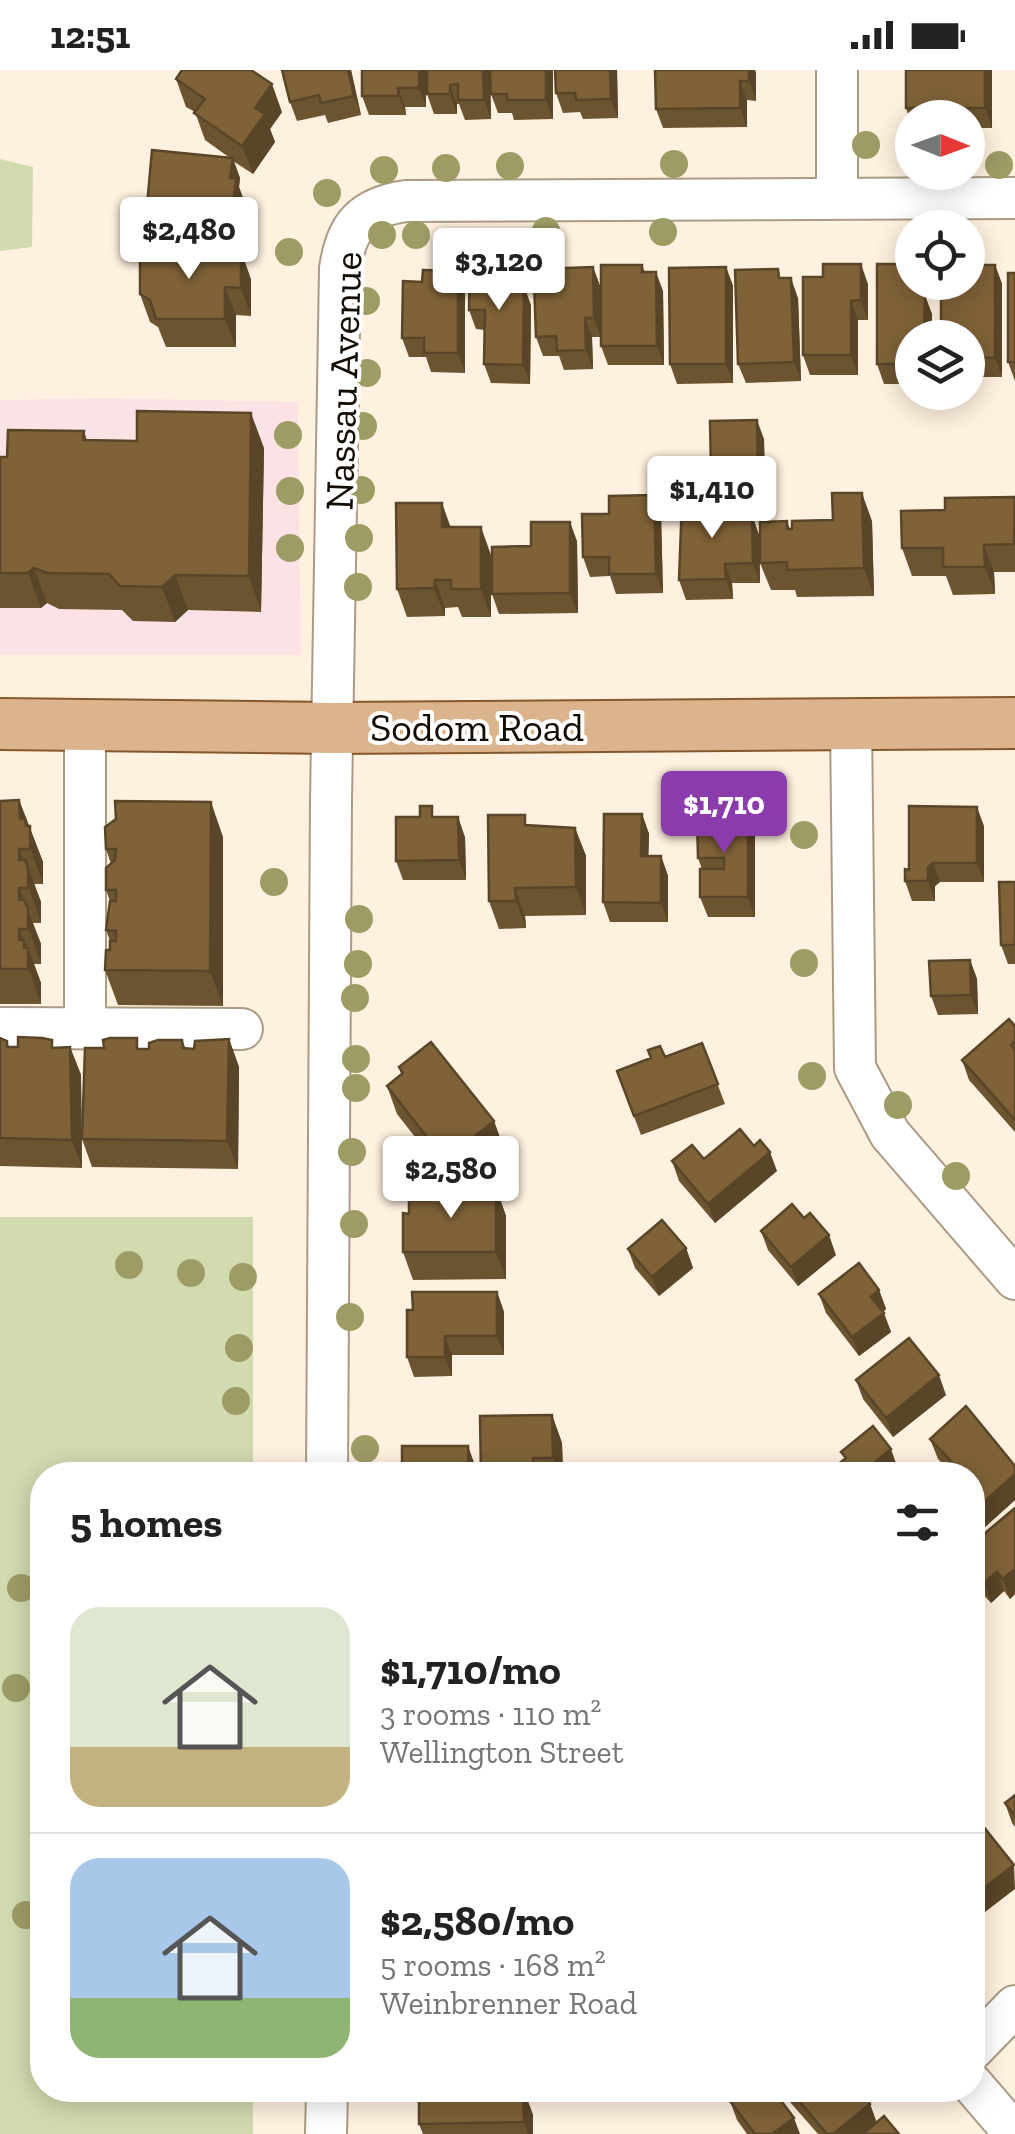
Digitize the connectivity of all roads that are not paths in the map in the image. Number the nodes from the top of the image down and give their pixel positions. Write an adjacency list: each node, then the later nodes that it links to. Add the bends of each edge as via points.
1 (837, 70): 2 (street)
2 (837, 198): 3 (street, Nassau Avenue); 8 (street, Nassau Avenue, via 406,201 359,217 340,270)
3 (1015, 198)
4 (0, 724): 6 (main road, Sodom Road)
5 (1015, 724): 7 (main road, Sodom Road)
6 (85, 725): 8 (main road, Sodom Road); 10 (street)
7 (851, 726): 8 (main road, Sodom Road); 12 (street, via 855,1068 890,1134)
8 (333, 728): 13 (street)
9 (0, 1028): 10 (street)
10 (86, 1028): 11 (street)
11 (242, 1029)
12 (1015, 1279)
13 (327, 1462)
14 (1015, 2006): 15 (street)
15 (985, 2037)
16 (985, 2099): 19 (street)
17 (326, 2102): 18 (street)
18 (326, 2134)
19 (1015, 2134)

